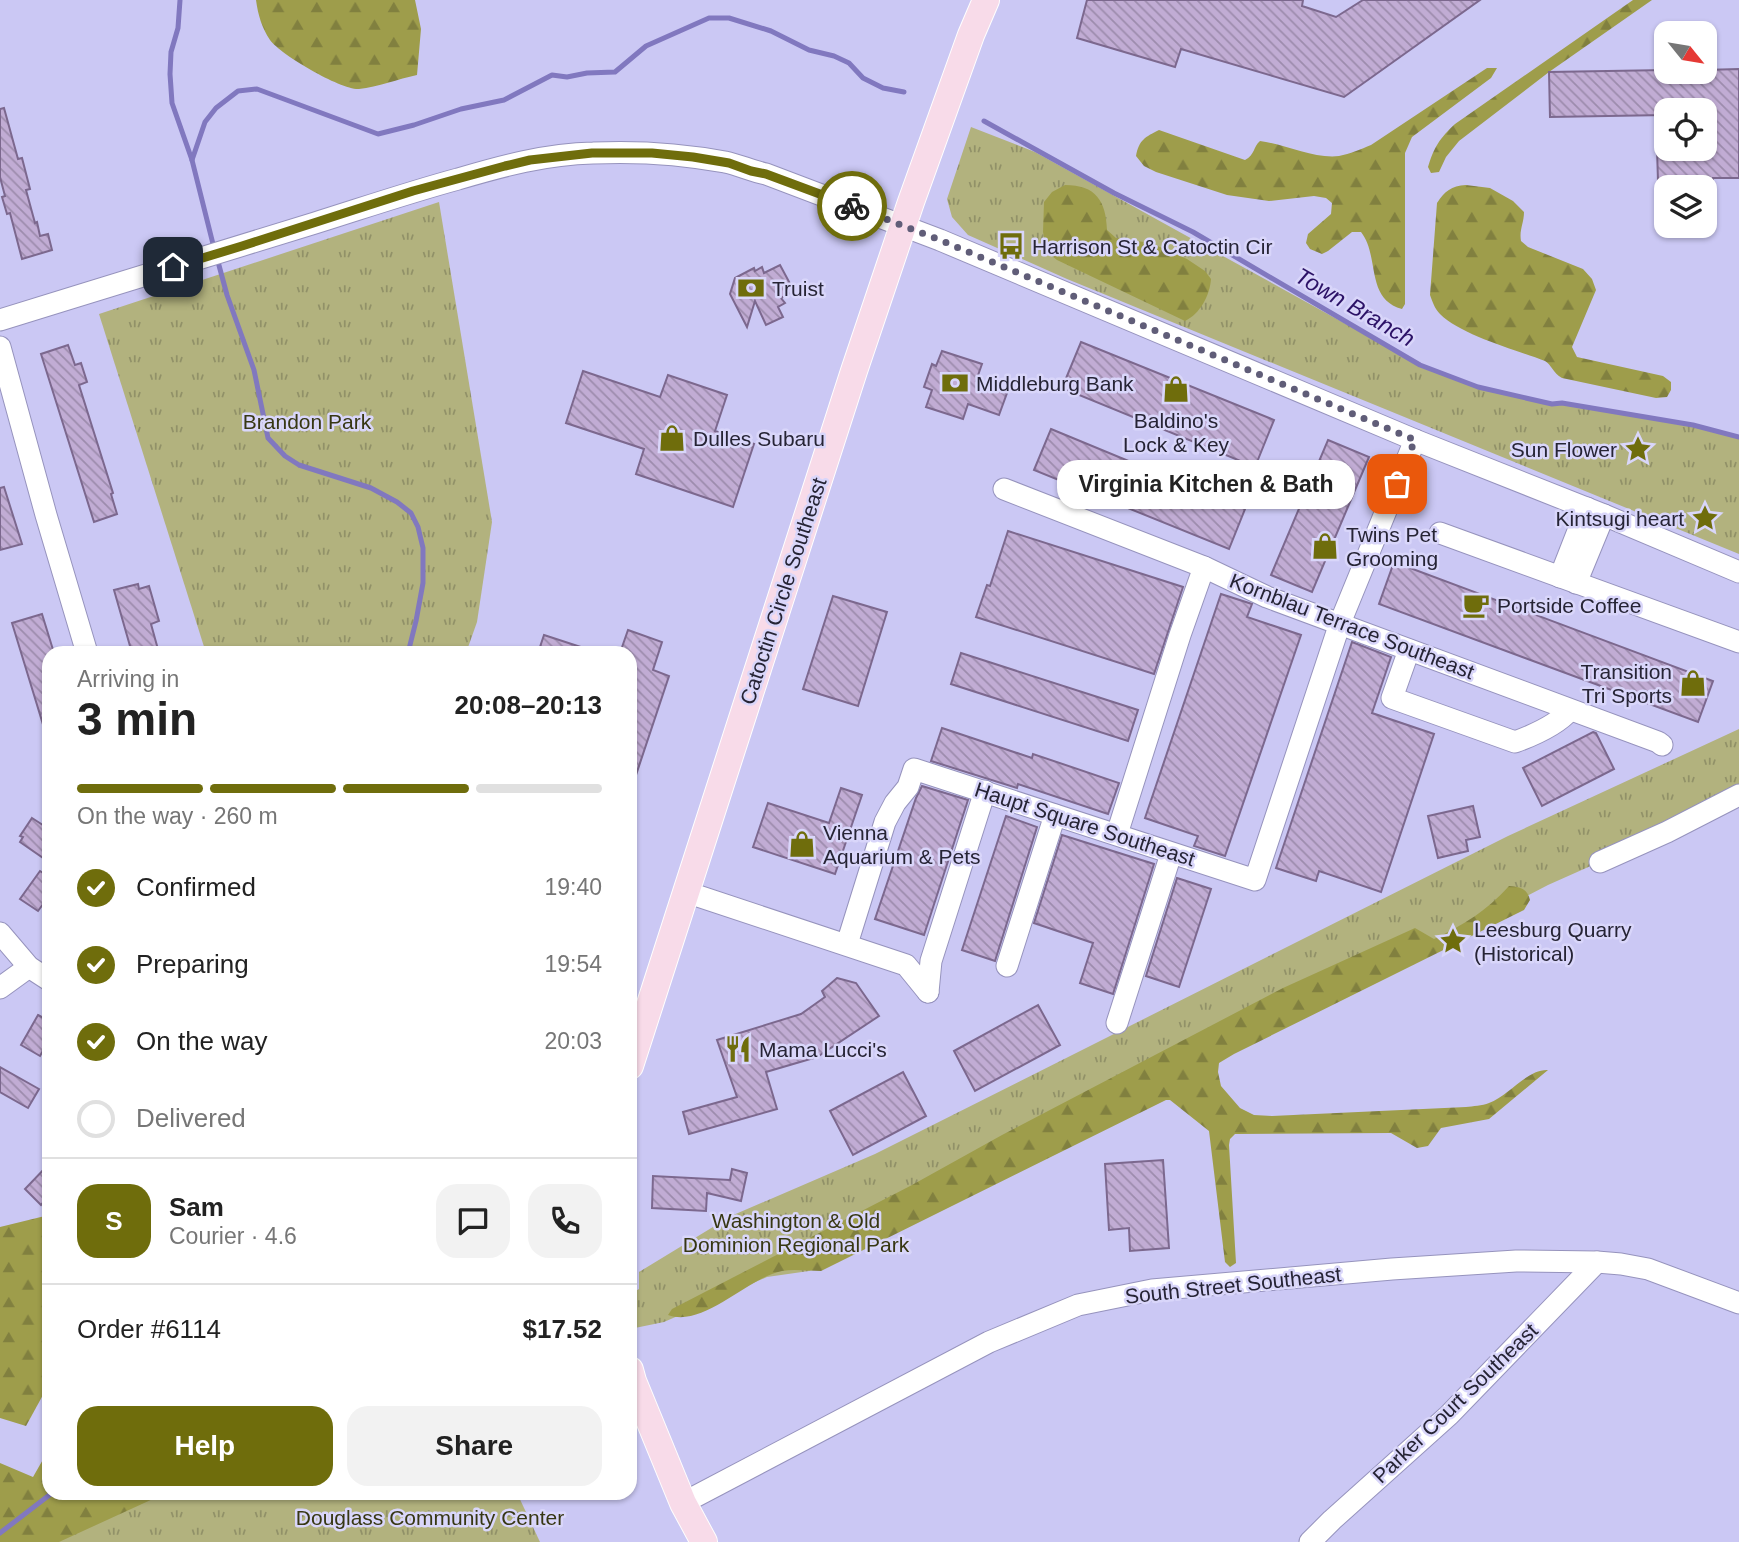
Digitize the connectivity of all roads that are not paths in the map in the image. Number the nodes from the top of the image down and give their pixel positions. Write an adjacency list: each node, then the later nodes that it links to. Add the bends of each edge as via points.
1 (986, 0): 2 (main road, Catoctin Circle Southeast)
2 (903, 225): 3 (street, via 729,163 652,153 592,153 530,160 413,191); 5 (street); 24 (main road, Catoctin Circle Southeast)
3 (0, 320)
4 (0, 347): 14 (street)
5 (1415, 440): 7 (street); 12 (street)
6 (1004, 489): 9 (street, Kornblau Terrace Southeast)
7 (1595, 512): 10 (street); 11 (street)
8 (1440, 533): 11 (street)
9 (1204, 567): 12 (street, Kornblau Terrace Southeast, via 1267,597); 21 (street)
10 (1739, 572)
11 (1568, 580): 13 (street)
12 (1340, 623): 15 (street, Kornblau Terrace Southeast); 22 (street, Haupt Square Southeast, via 1255,880)
13 (1739, 642)
14 (85, 646)
15 (1409, 650): 16 (street, Kornblau Terrace Southeast); 16 (street, via 1392,698 1515,743)
16 (1570, 710): 17 (street, Kornblau Terrace Southeast)
17 (1662, 745)
18 (985, 791): 20 (street, Haupt Square Southeast); 26 (street, Haupt Square Southeast, via 914,769 908,787 887,816); 26 (street, via 931,961 928,992 906,965)
19 (1739, 795): 23 (street)
20 (1055, 815): 21 (street, Haupt Square Southeast); 27 (street)
21 (1117, 834): 22 (street, Haupt Square Southeast)
22 (1171, 854): 31 (street)
23 (1600, 862)
24 (687, 892): 26 (street); 32 (main road, Catoctin Circle Southeast)
25 (0, 933): 28 (street)
26 (847, 944)
27 (1007, 966)
28 (29, 967): 29 (street); 30 (street)
29 (42, 976)
30 (0, 988)
31 (1117, 1023)
32 (637, 1045)
33 (1597, 1262): 34 (street, South Street Southeast, via 1648,1269); 36 (street, South Street Southeast, via 1516,1261 1378,1269 1152,1290 1078,1305 989,1342); 38 (street, Parker Court Southeast, via 1449,1415)
34 (1739, 1303)
35 (637, 1391): 36 (main road)
36 (683, 1503): 37 (main road)
37 (704, 1542)
38 (1310, 1542)

